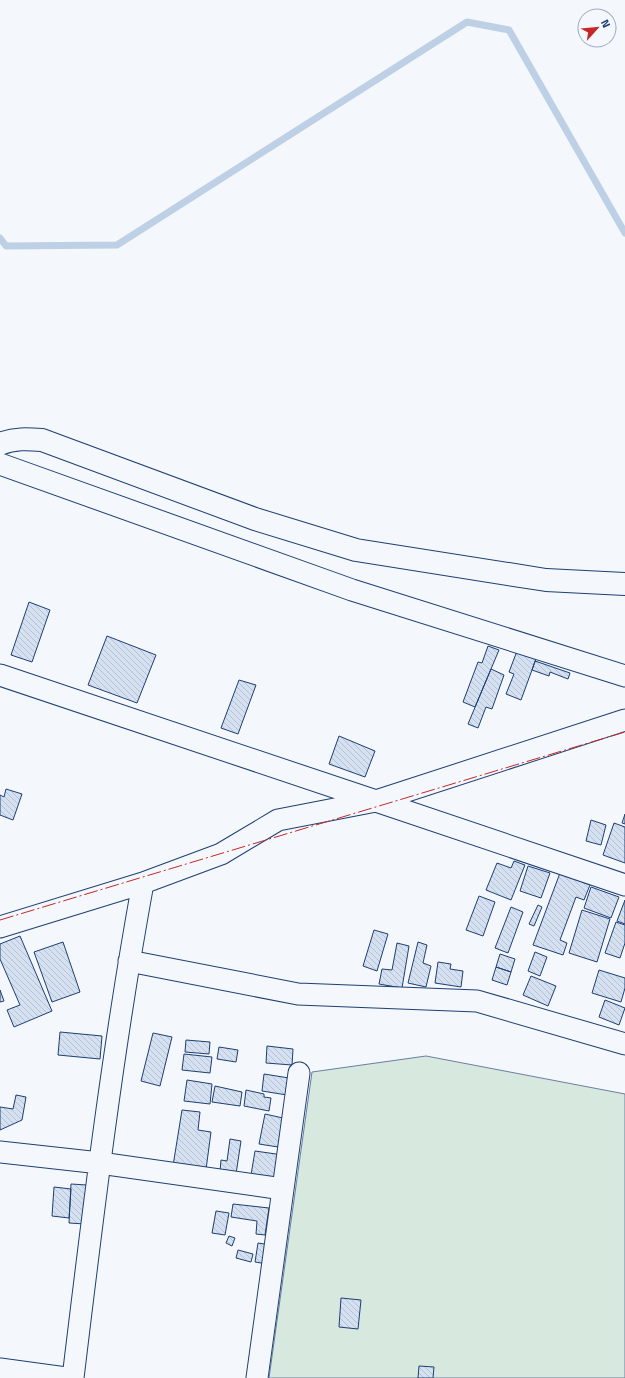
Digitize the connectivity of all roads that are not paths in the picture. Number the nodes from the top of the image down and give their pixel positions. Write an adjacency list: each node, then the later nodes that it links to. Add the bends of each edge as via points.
1 (0, 444): 3 (street, via 22,439 42,440 255,519 356,550 546,580)
2 (0, 464): 5 (street, via 352,590)
3 (625, 584)
4 (0, 676): 7 (street)
5 (625, 676)
6 (625, 720): 7 (street)
7 (376, 800): 8 (street, via 278,820 221,854); 9 (street)
8 (143, 883): 10 (street); 11 (street)
9 (625, 886)
10 (0, 927)
11 (129, 961): 12 (street, via 298,994 477,1001); 15 (street)
12 (625, 1044)
13 (299, 1073): 16 (street)
14 (0, 1152): 15 (street)
15 (100, 1163): 16 (street); 19 (street)
16 (283, 1189): 20 (street)
17 (0, 1369): 18 (street)
18 (66, 1378)
19 (73, 1378)
20 (258, 1378)

